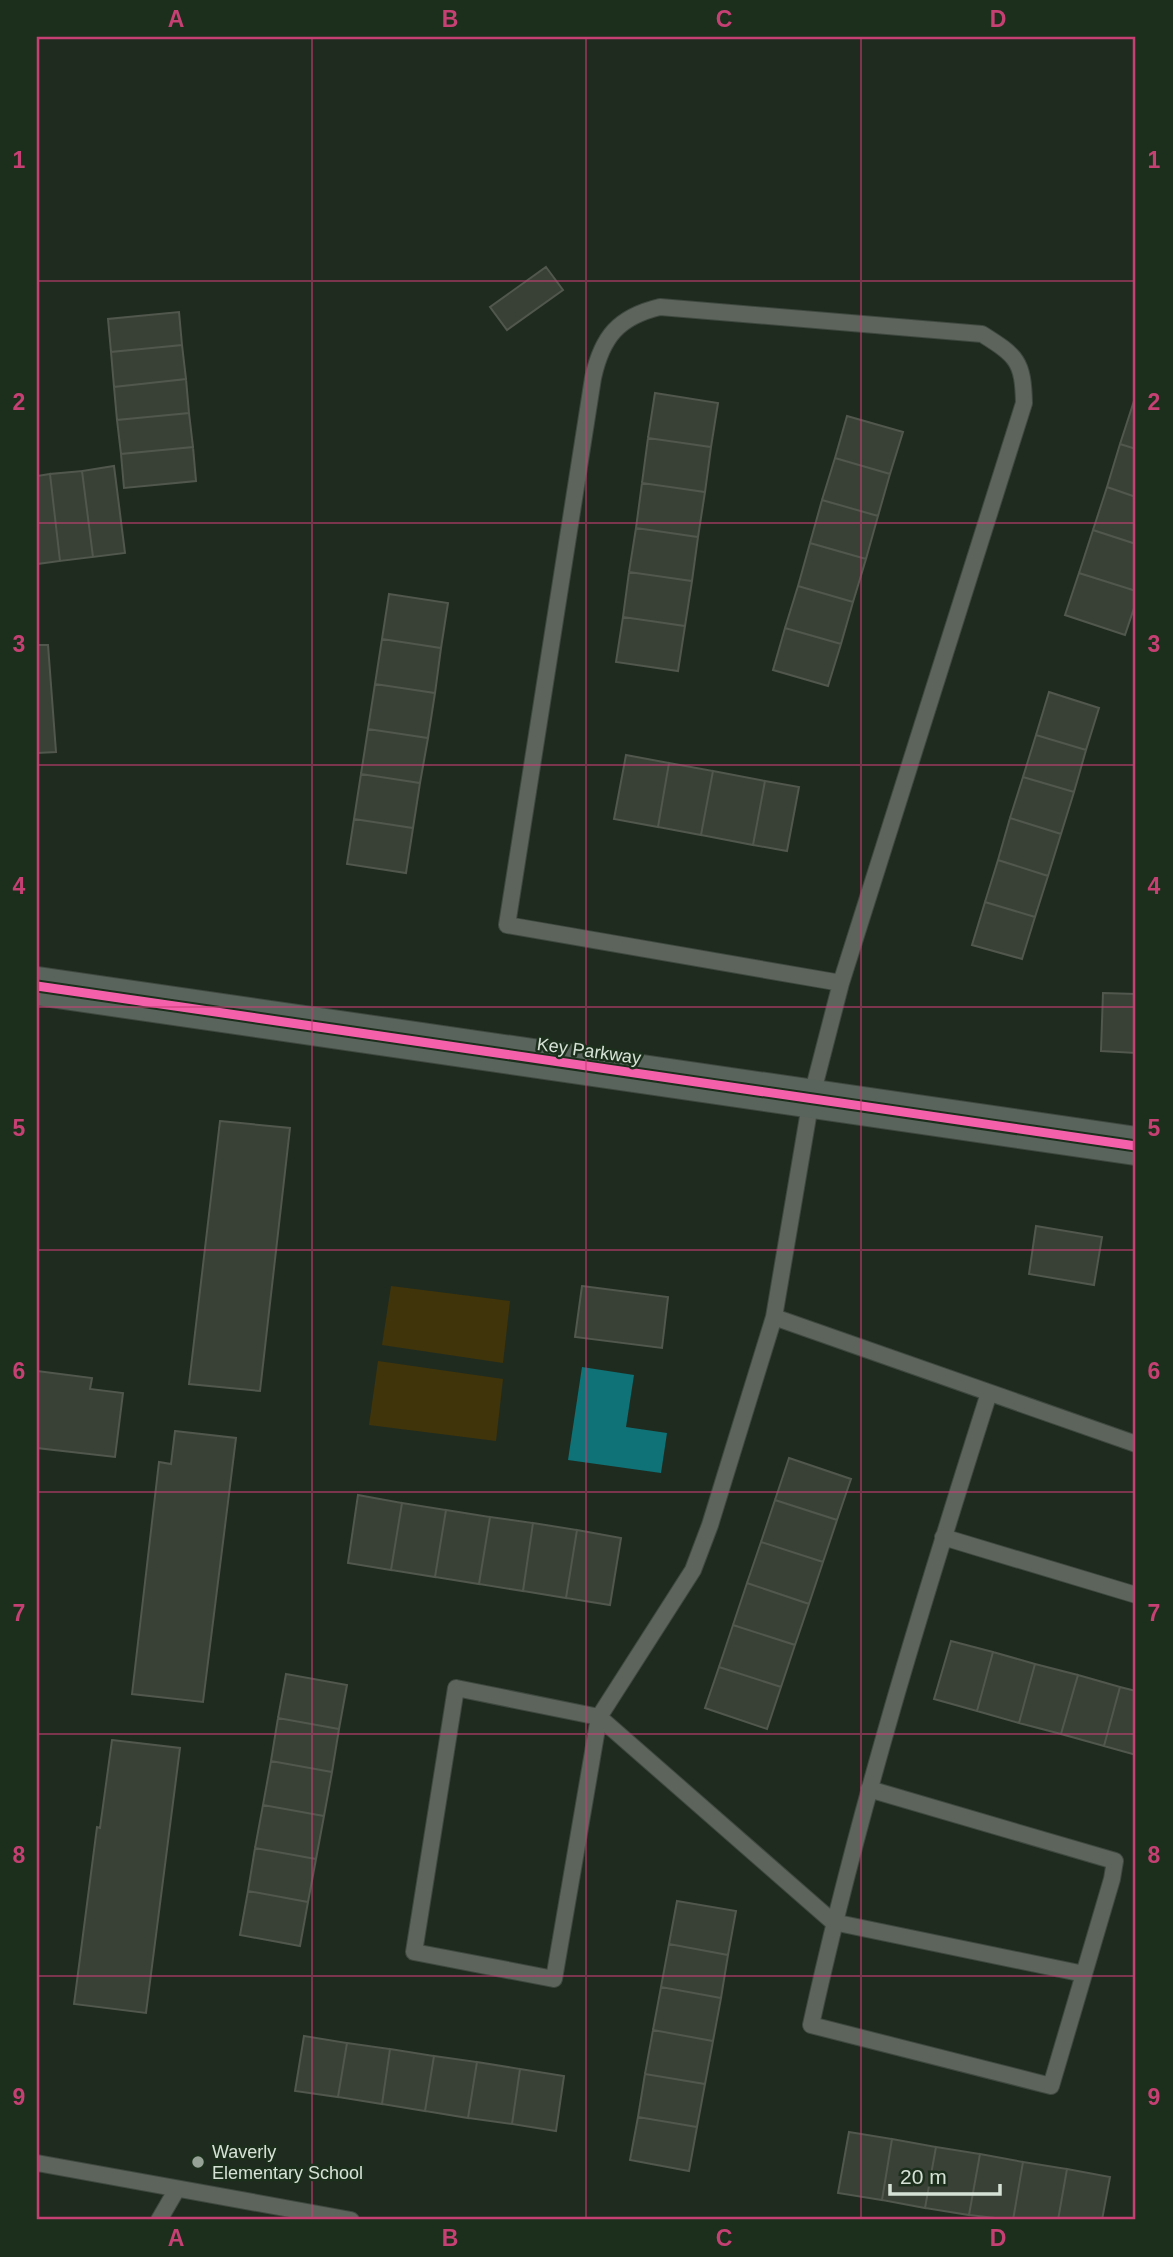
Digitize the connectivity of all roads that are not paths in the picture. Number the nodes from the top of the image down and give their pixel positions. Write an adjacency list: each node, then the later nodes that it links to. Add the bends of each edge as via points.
1 (841, 984): 1 (lane, via 1024,403 1023,375 1011,353 982,334 660,307 644,311 620,324 607,340 593,378 507,925); 3 (lane)
2 (37, 986): 3 (street, Key Parkway)
3 (811, 1100): 4 (street, Key Parkway); 5 (lane)
4 (1136, 1146)
5 (774, 1317): 6 (lane); 10 (lane, via 692,1570)
6 (989, 1392): 7 (lane); 8 (lane)
7 (1136, 1444)
8 (943, 1536): 9 (lane); 11 (lane)
9 (1136, 1595)
10 (599, 1717): 10 (lane, via 554,1979 414,1952 456,1688); 12 (lane)
11 (869, 1789): 12 (lane); 13 (lane, via 1115,1861)
12 (834, 1922): 13 (lane); 13 (lane, via 811,2025 1051,2086)
13 (1084, 1974)
14 (37, 2163): 15 (lane)
15 (177, 2189): 16 (lane); 17 (lane)
16 (159, 2220)
17 (351, 2220)

